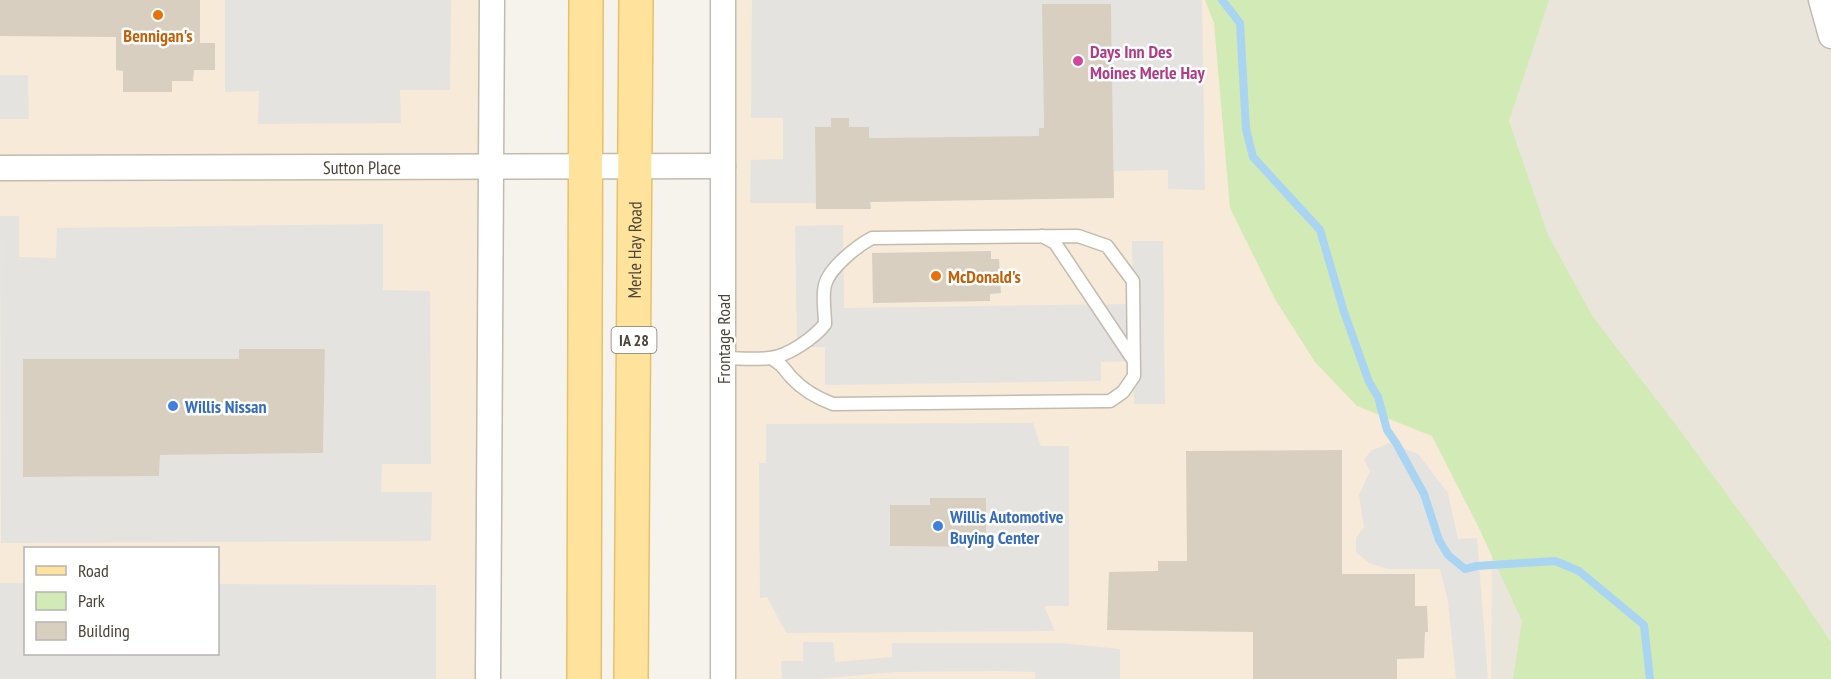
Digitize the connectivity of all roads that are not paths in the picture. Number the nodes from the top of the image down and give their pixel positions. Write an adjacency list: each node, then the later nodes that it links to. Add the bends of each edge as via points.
1 (492, 0): 7 (street)
2 (586, 0): 8 (main road, IA 28)
3 (636, 0): 9 (main road, Merle Hay Road / IA 28)
4 (723, 0): 10 (street, Frontage Road)
5 (1821, 0): 6 (street)
6 (1831, 36)
7 (491, 166): 8 (street, Sutton Place); 11 (street, Sutton Place); 16 (street)
8 (586, 166): 9 (street, Sutton Place); 17 (main road, IA 28)
9 (635, 166): 10 (street, Sutton Place); 18 (main road, Merle Hay Road / IA 28)
10 (723, 166): 13 (street, Frontage Road)
11 (0, 168)
12 (1041, 236): 14 (lane, via 872,238 829,275 824,287 825,324 816,335); 15 (lane, via 1055,243); 15 (lane, via 1078,236 1107,246 1133,281)
13 (723, 358): 14 (lane); 19 (street, Frontage Road)
14 (771, 358): 15 (lane, via 806,390 833,404 1110,401 1123,392 1134,376)
15 (1134, 361)
16 (488, 679)
17 (584, 679)
18 (631, 679)
19 (723, 679)

